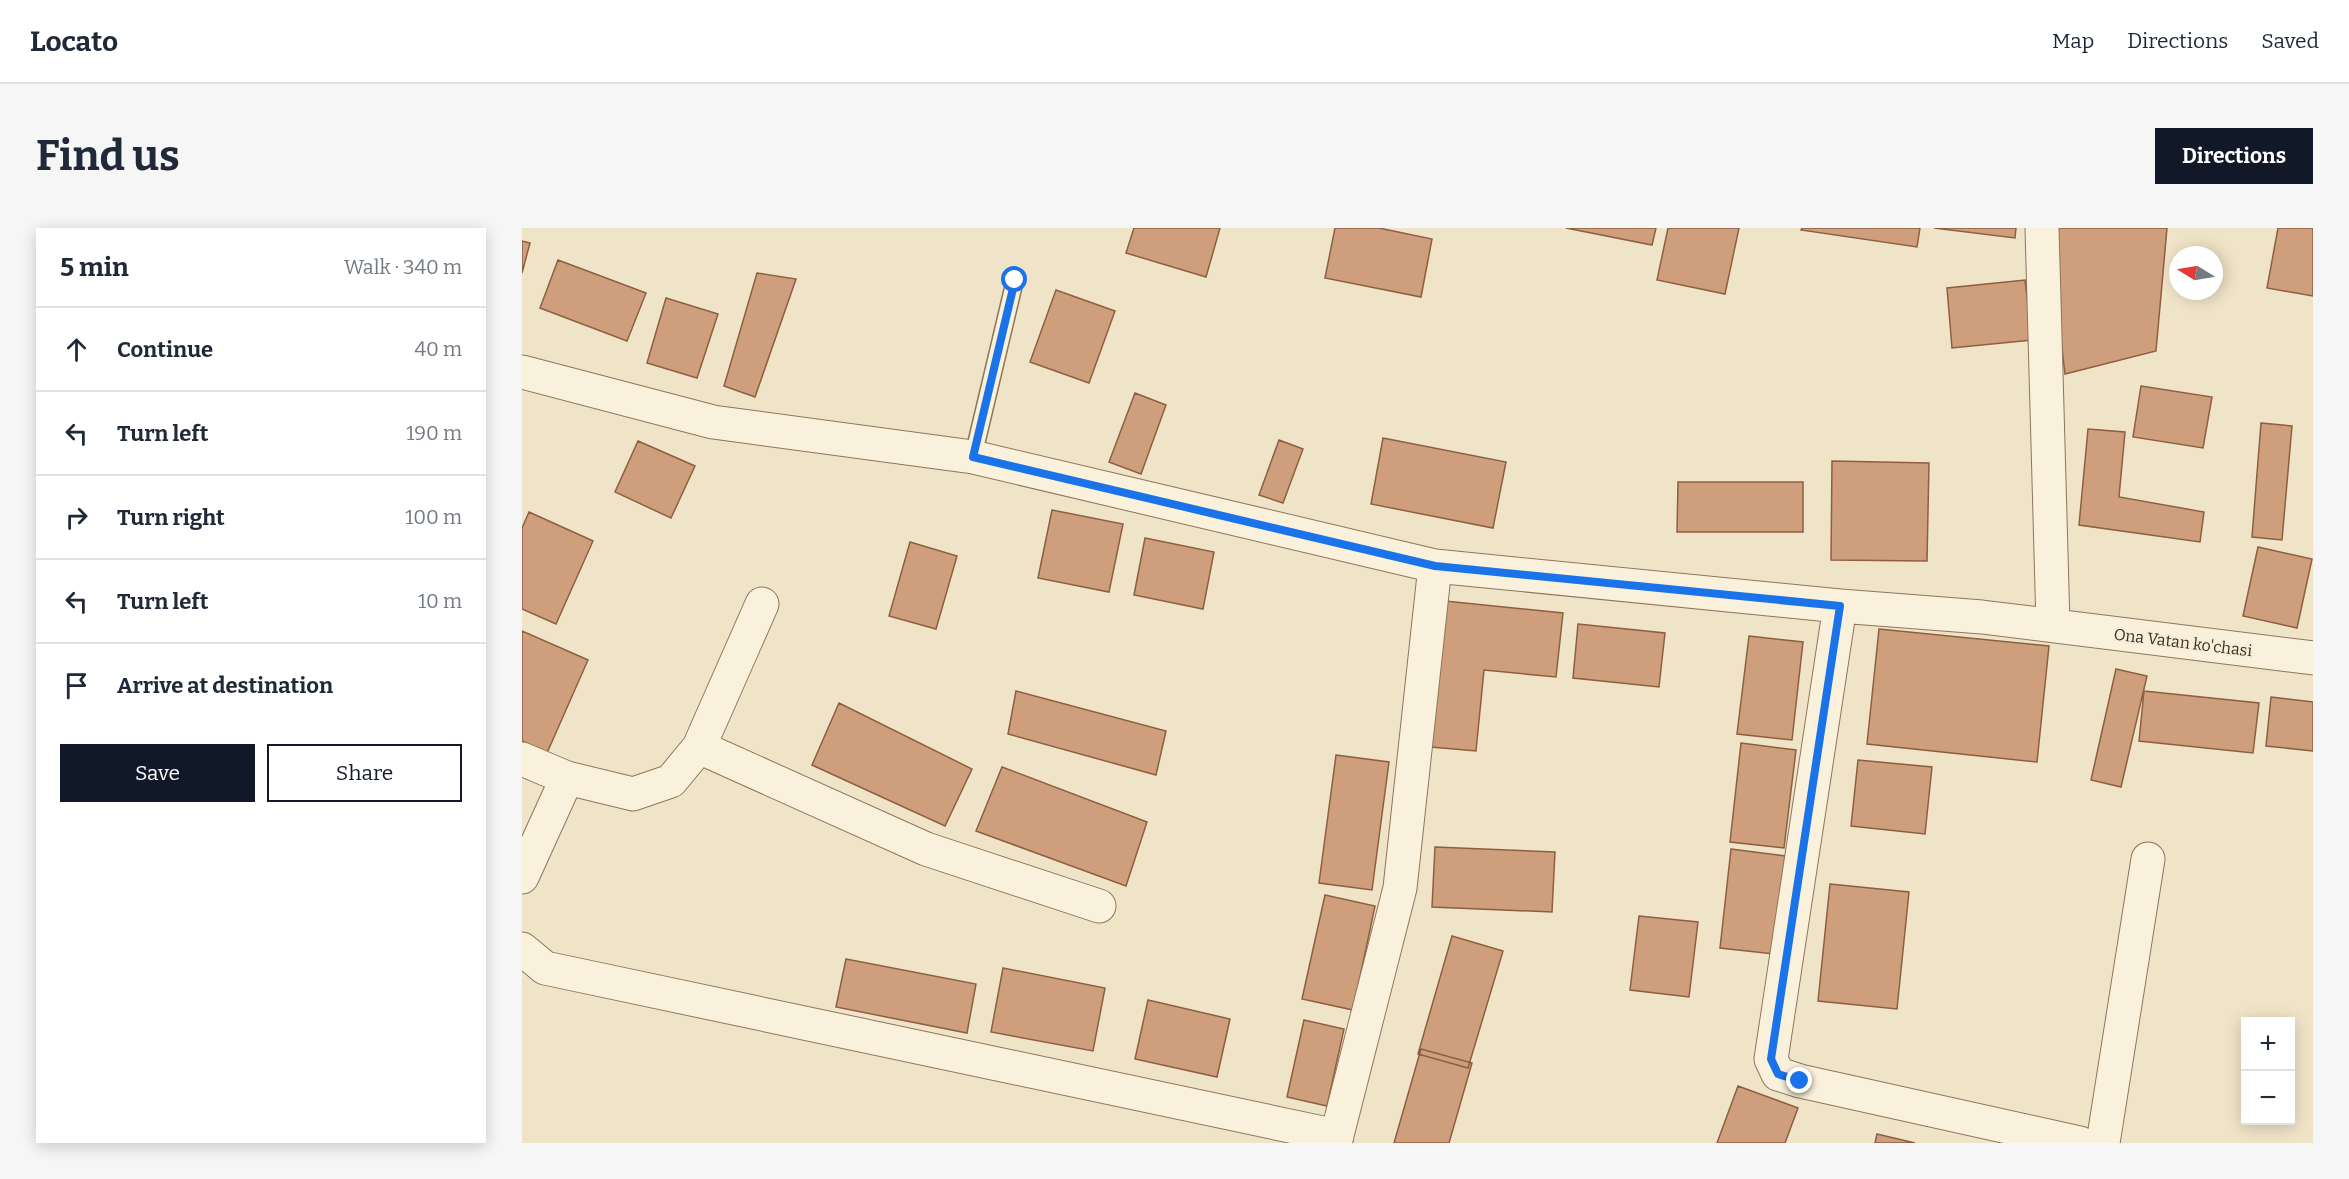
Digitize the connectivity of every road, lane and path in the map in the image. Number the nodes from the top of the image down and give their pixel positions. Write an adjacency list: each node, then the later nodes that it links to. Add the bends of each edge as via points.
1 (2042, 228): 8 (street)
2 (1015, 280): 4 (lane)
3 (522, 372): 4 (street, Ona Vatan ko'chasi, via 713,422)
4 (973, 457): 5 (street, Ona Vatan ko'chasi)
5 (1435, 566): 7 (street, Ona Vatan ko'chasi); 17 (street, via 1400,888)
6 (762, 604): 10 (street)
7 (1840, 606): 8 (street, Ona Vatan ko'chasi); 18 (street, via 1771,1059 1778,1074 1800,1081)
8 (2053, 625): 9 (street, Ona Vatan ko'chasi)
9 (2313, 658)
10 (699, 747): 12 (street, via 671,782 633,794); 15 (street, via 926,849)
11 (522, 759): 12 (street)
12 (567, 778): 14 (street)
13 (2148, 859): 19 (street)
14 (522, 877)
15 (1099, 906)
16 (522, 949): 17 (street, via 545,968)
17 (1336, 1139)
18 (2079, 1143)
19 (2103, 1143)

